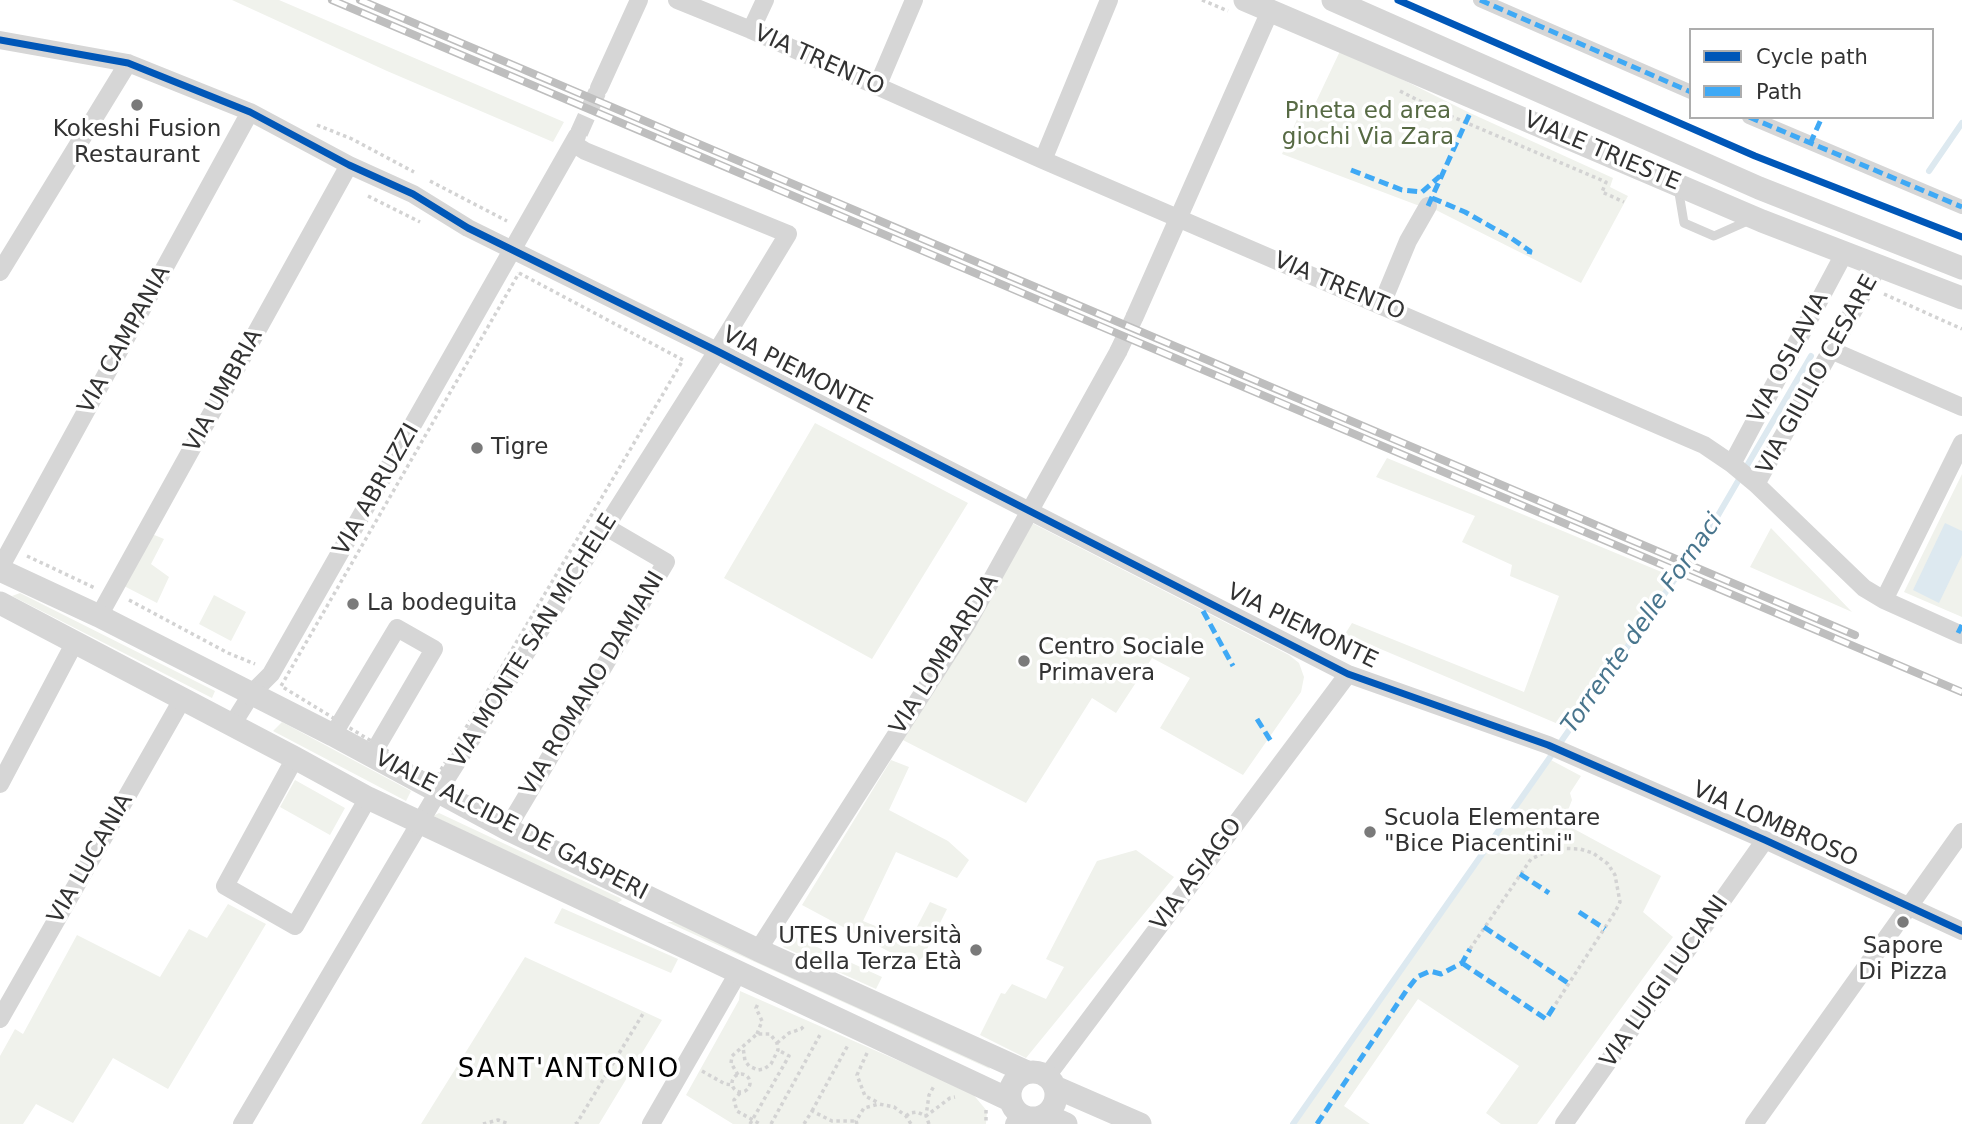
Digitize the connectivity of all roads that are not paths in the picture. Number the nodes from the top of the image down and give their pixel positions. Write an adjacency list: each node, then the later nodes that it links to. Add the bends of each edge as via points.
1 (639, 0): 14 (street)
2 (677, 0): 10 (street, VIA TRENTO)
3 (765, 0): 10 (street)
4 (914, 0): 13 (street)
5 (1110, 0): 19 (street)
6 (1333, 0): 29 (street, VIALE TRIESTE, via 1759,188)
7 (1480, 0): 15 (street)
8 (1239, 7): 9 (street, VIALE TRIESTE)
9 (1270, 11): 21 (street, VIALE TRIESTE, via 1471,111); 24 (street)
10 (751, 30): 13 (street, VIA TRENTO)
11 (0, 40): 12 (street, VIA PIEMONTE)
12 (128, 63): 16 (street, VIA PIEMONTE); 30 (street)
13 (877, 87): 19 (street, VIA TRENTO)
14 (599, 88)
15 (1689, 91)
16 (250, 112): 20 (street, VIA PIEMONTE); 43 (street, VIA CAMPANIA)
17 (1754, 119): 23 (street)
18 (576, 139): 26 (street, VIA ABRUZZI); 34 (street, VIA MONTE SAN MICHELE, via 585,151 788,234)
19 (1043, 160): 24 (street, VIA TRENTO)
20 (349, 165): 26 (street, VIA PIEMONTE, via 413,194); 46 (street, VIA UMBRIA)
21 (1678, 185): 25 (street, VIALE TRIESTE); 25 (lane, via 1684,223 1714,236)
22 (1428, 206): 32 (street)
23 (1962, 207)
24 (1179, 218): 32 (street, VIA TRENTO); 33 (street)
25 (1755, 218): 27 (street, VIALE TRIESTE)
26 (514, 250): 34 (street, VIA PIEMONTE); 50 (street, VIA ABRUZZI, via 271,674)
27 (1846, 252): 28 (street, VIALE TRIESTE); 39 (street, VIA OSLAVIA)
28 (1880, 265): 31 (street, VIALE TRIESTE); 35 (street, VIA GIULIO CESARE)
29 (1962, 268)
30 (0, 272)
31 (1962, 298)
32 (1381, 306): 39 (street, VIA TRENTO, via 1694,440)
33 (1135, 316)
34 (717, 351): 41 (street, VIA PIEMONTE); 42 (street, VIA MONTE SAN MICHELE)
35 (1832, 351): 37 (street); 40 (street, VIA GIULIO CESARE)
36 (1118, 352): 41 (street, VIA LOMBARDIA)
37 (1962, 407)
38 (1962, 443): 44 (street)
39 (1732, 464): 40 (street, VIA TRENTO)
40 (1756, 484): 44 (street, VIA TRENTO, via 1849,575)
41 (1031, 512): 49 (street, VIA PIEMONTE); 66 (street, VIA LOMBARDIA, via 967,624)
42 (606, 527): 58 (street, VIA MONTE SAN MICHELE); 61 (street, VIA ROMANO DAMIANI, via 666,562)
43 (0, 569): 46 (street, VIALE ALCIDE DE GASPERI)
44 (1884, 600): 47 (street, VIA TRENTO)
45 (0, 603): 48 (street, VIALE ALCIDE DE GASPERI)
46 (99, 616): 50 (street, VIALE ALCIDE DE GASPERI)
47 (1962, 635)
48 (75, 642): 51 (street, VIALE ALCIDE DE GASPERI); 57 (street)
49 (1348, 674): 55 (street, VIA PIEMONTE); 69 (street, VIA ASIAGO)
50 (252, 693): 52 (street, VIA ABRUZZI); 53 (street, VIALE ALCIDE DE GASPERI)
51 (183, 698): 52 (street, VIALE ALCIDE DE GASPERI); 68 (street, VIA LUCANIA)
52 (232, 725): 56 (street, VIALE ALCIDE DE GASPERI)
53 (336, 729): 54 (street, VIALE ALCIDE DE GASPERI); 54 (street, via 397,628 434,649)
54 (375, 750): 58 (street, VIALE ALCIDE DE GASPERI)
55 (1572, 756): 63 (street, VIA LOMBROSO)
56 (295, 758): 59 (street, VIALE ALCIDE DE GASPERI); 59 (street, via 225,886 295,926)
57 (0, 784)
58 (438, 792): 60 (street, VIA MONTE SAN MICHELE); 61 (street, VIALE ALCIDE DE GASPERI)
59 (368, 798): 60 (street, VIALE ALCIDE DE GASPERI)
60 (420, 822): 67 (street, VIALE ALCIDE DE GASPERI); 72 (street, VIA MONTE SAN MICHELE)
61 (506, 829): 66 (street, VIALE ALCIDE DE GASPERI)
62 (1962, 832): 64 (street)
63 (1765, 840): 64 (street, VIA LOMBROSO); 75 (street, VIA LUIGI LUCIANI)
64 (1910, 908): 65 (street, VIA LOMBROSO); 76 (street)
65 (1962, 931)
66 (758, 950): 69 (street, VIALE ALCIDE DE GASPERI)
67 (738, 973): 70 (street, VIALE ALCIDE DE GASPERI); 73 (street)
68 (0, 1019)
69 (1043, 1078): 70 (street, via 1017,1078 1013,1084); 71 (street, via 1055,1103); 74 (street, VIALE ALCIDE DE GASPERI)
70 (1015, 1113): 71 (street)
71 (1056, 1119)
72 (243, 1124)
73 (651, 1124)
74 (1140, 1124)
75 (1564, 1124)
76 (1754, 1124)

